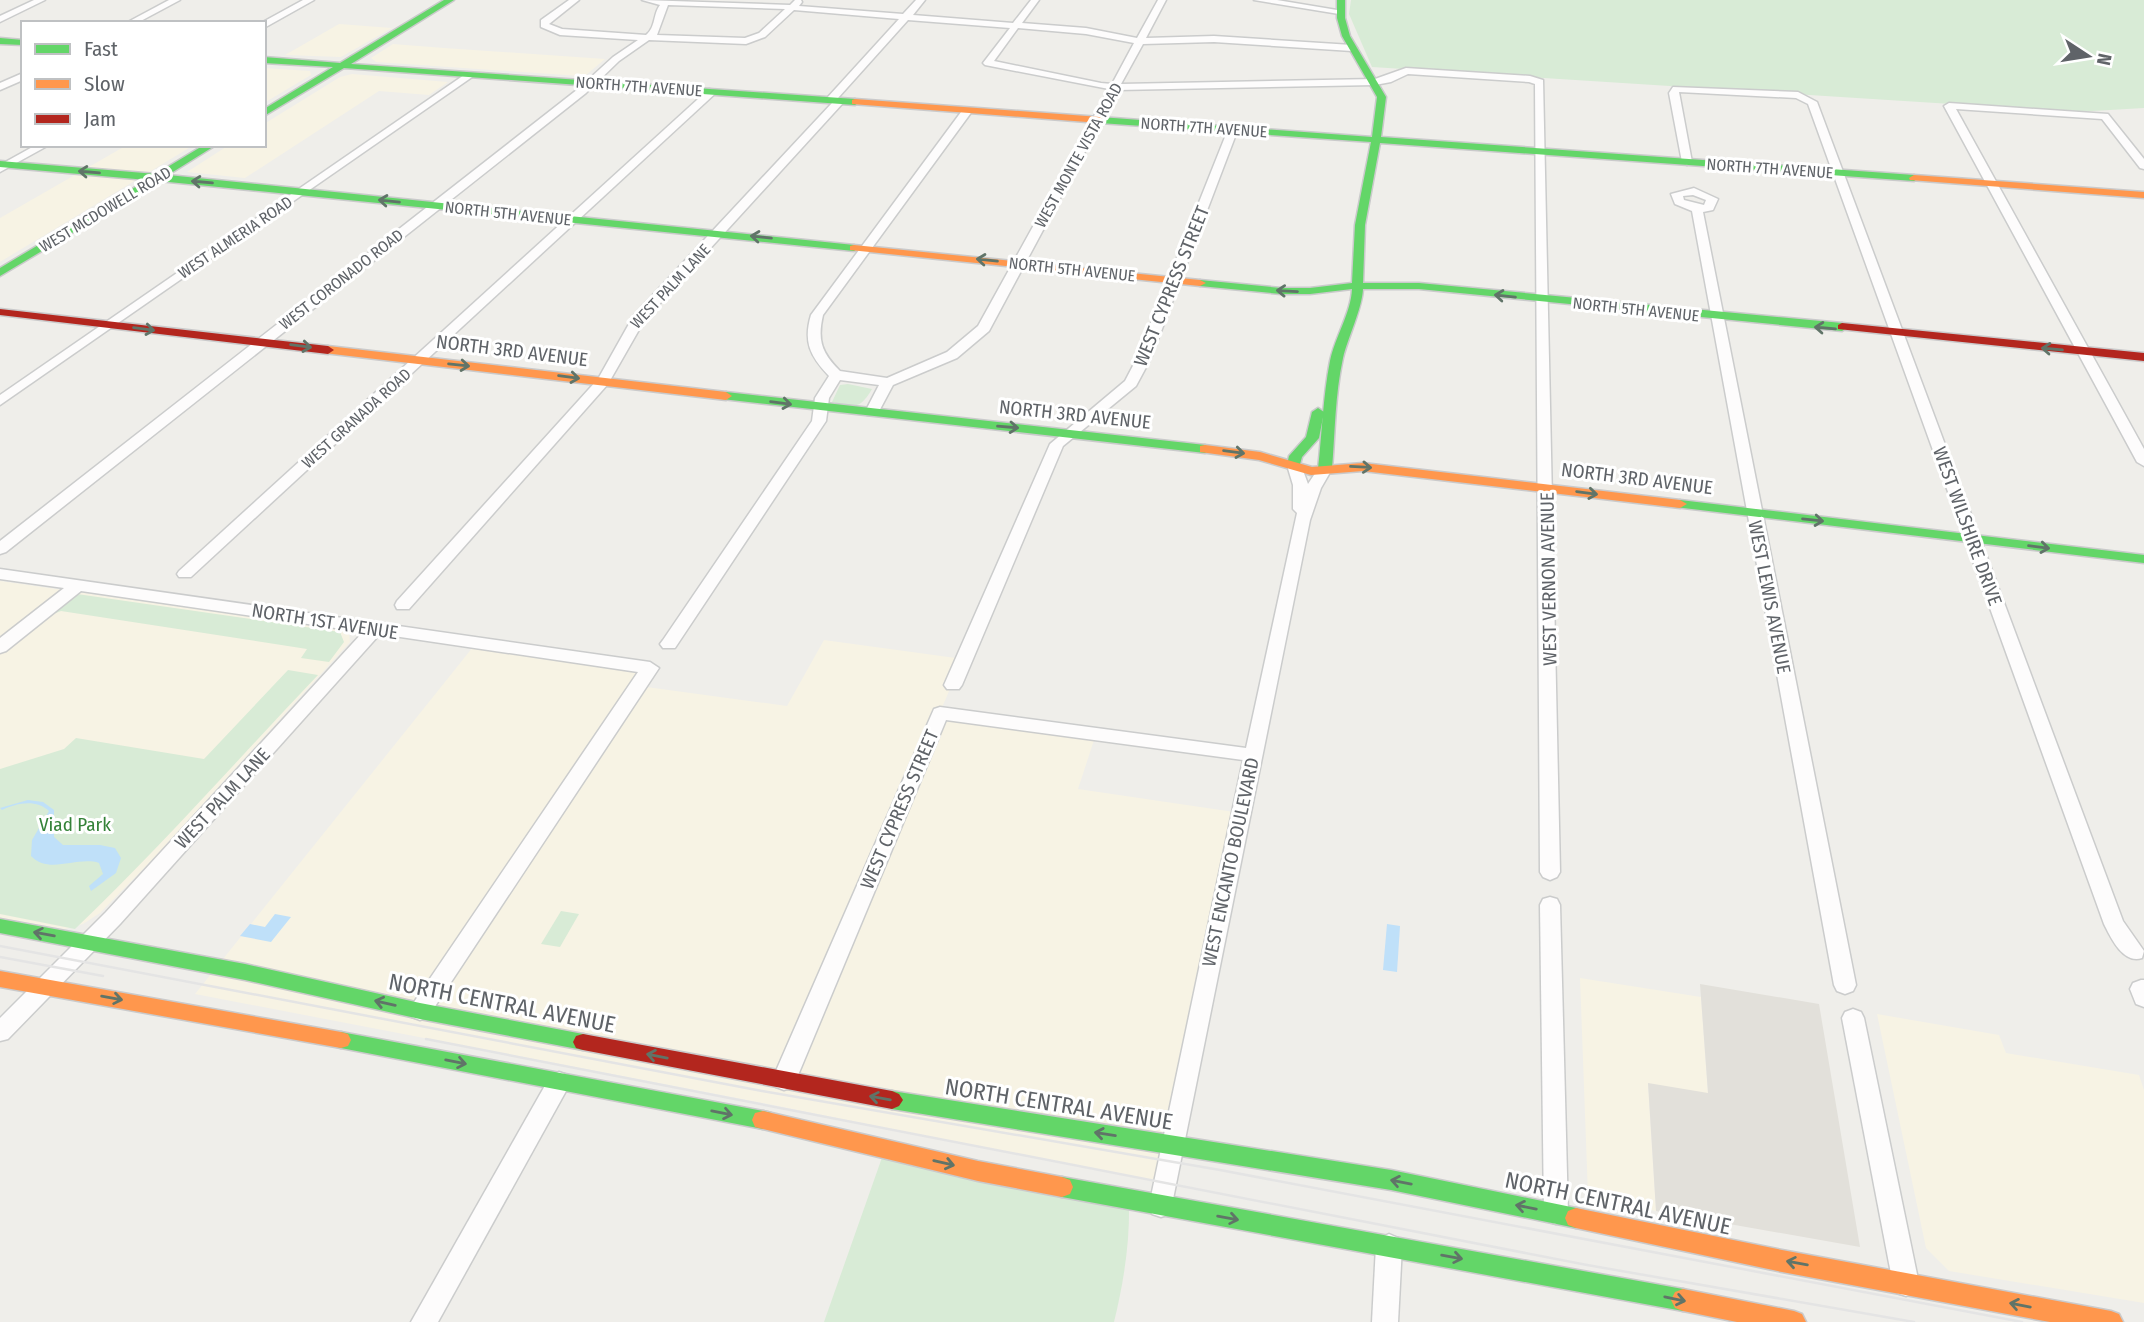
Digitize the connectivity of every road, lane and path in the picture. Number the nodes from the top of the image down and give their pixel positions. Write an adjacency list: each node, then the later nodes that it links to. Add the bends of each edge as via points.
1 (41, 0): 16 (street)
2 (176, 0): 17 (street)
3 (310, 0): 18 (street)
4 (450, 0): 32 (street)
5 (575, 0): 25 (street, via 544,25 560,32)
6 (646, 0): 12 (street)
7 (801, 0): 14 (street)
8 (921, 0): 15 (street, WEST PALM LANE)
9 (1035, 0): 19 (street)
10 (1162, 0): 21 (street, WEST MONTE VISTA ROAD)
11 (1258, 0): 13 (street)
12 (666, 2): 14 (street); 25 (street, WEST CORONADO ROAD, via 658,26)
13 (1340, 5): 30 (street, WEST ENCANTO BOULEVARD)
14 (793, 8): 15 (street); 25 (street, via 762,35 746,41)
15 (905, 17): 19 (street); 40 (street, WEST PALM LANE)
16 (0, 19)
17 (134, 21)
18 (266, 24)
19 (1015, 25): 22 (street); 38 (street, via 988,63)
20 (1127, 28): 22 (street)
21 (1144, 28): 26 (street); 28 (street, WEST MONTE VISTA ROAD)
22 (1086, 30): 28 (street)
23 (0, 33): 24 (street)
24 (21, 34)
25 (647, 38): 36 (street, WEST CORONADO ROAD)
26 (1214, 39): 28 (street); 30 (street)
27 (0, 41): 29 (street)
28 (1141, 41): 38 (street, WEST MONTE VISTA ROAD)
29 (21, 43)
30 (1352, 48): 35 (street, WEST ENCANTO BOULEVARD)
31 (266, 60): 32 (street, NORTH 7TH AVENUE)
32 (343, 66): 33 (street, NORTH 7TH AVENUE); 42 (street)
33 (470, 75): 36 (street, NORTH 7TH AVENUE); 55 (street, WEST ALMERIA ROAD)
34 (21, 77): 37 (street)
35 (1375, 82): 38 (street); 45 (street, WEST ENCANTO BOULEVARD, via 1384,97); 48 (street, WEST VERNON AVENUE, via 1406,71 1535,79 1540,82)
36 (590, 83): 39 (street, NORTH 7TH AVENUE); 57 (street, WEST CORONADO ROAD)
37 (0, 87)
38 (1116, 87): 43 (street, WEST MONTE VISTA ROAD)
39 (713, 91): 40 (street, NORTH 7TH AVENUE); 59 (street, WEST GRANADA ROAD)
40 (835, 100): 41 (street, NORTH 7TH AVENUE); 60 (street, WEST PALM LANE)
41 (968, 110): 43 (street, NORTH 7TH AVENUE); 61 (street)
42 (266, 112)
43 (1100, 119): 44 (street, NORTH 7TH AVENUE); 62 (street, WEST MONTE VISTA ROAD)
44 (1233, 129): 45 (street, NORTH 7TH AVENUE); 65 (street, WEST CYPRESS STREET)
45 (1377, 139): 48 (street, NORTH 7TH AVENUE); 64 (street, WEST ENCANTO BOULEVARD)
46 (40, 147): 50 (street)
47 (208, 147): 53 (street, WEST MCDOWELL ROAD)
48 (1542, 151): 49 (street, NORTH 7TH AVENUE); 67 (street, WEST VERNON AVENUE)
49 (1687, 162): 52 (street, NORTH 7TH AVENUE); 52 (street, WEST WILSHIRE DRIVE, via 1676,89 1807,97)
50 (3, 166): 53 (street, NORTH 5TH AVENUE, one-way to 50)
51 (2144, 166): 54 (street, via 2104,116 1949,106)
52 (1838, 172): 54 (street, NORTH 7TH AVENUE); 71 (street, WEST WILSHIRE DRIVE)
53 (157, 178): 55 (street, NORTH 5TH AVENUE, one-way to 53); 63 (street, WEST MCDOWELL ROAD)
54 (1992, 183): 56 (street, NORTH 7TH AVENUE); 73 (street)
55 (301, 192): 57 (street, NORTH 5TH AVENUE, one-way to 55); 70 (street, WEST ALMERIA ROAD)
56 (2144, 195)
57 (436, 206): 59 (street, NORTH 5TH AVENUE); 72 (street, WEST CORONADO ROAD)
58 (1697, 209): 69 (street, WEST LEWIS AVENUE)
59 (575, 219): 60 (street, NORTH 5TH AVENUE); 75 (street, WEST GRANADA ROAD)
60 (719, 233): 61 (street, NORTH 5TH AVENUE, one-way to 60); 77 (street, WEST PALM LANE, via 632,326)
61 (866, 248): 62 (street, NORTH 5TH AVENUE, one-way to 61); 76 (street, via 817,315 812,329 818,358)
62 (1018, 263): 65 (street, NORTH 5TH AVENUE); 78 (street, WEST MONTE VISTA ROAD, via 973,341 933,367)
63 (0, 273)
64 (1355, 273): 66 (street, NORTH 5TH AVENUE); 66 (street, WEST ENCANTO BOULEVARD, via 1343,279); 67 (street, NORTH 5TH AVENUE, one-way to 64, via 1392,287); 85 (street, WEST ENCANTO BOULEVARD, via 1357,298 1343,332)
65 (1174, 280): 66 (street, NORTH 5TH AVENUE, one-way to 65); 82 (street, WEST CYPRESS STREET, via 1130,383)
66 (1333, 299): 84 (street, WEST ENCANTO BOULEVARD, via 1315,428)
67 (1544, 300): 69 (street, NORTH 5TH AVENUE); 86 (street, WEST VERNON AVENUE)
68 (0, 312): 70 (street, NORTH 3RD AVENUE)
69 (1717, 317): 71 (street, NORTH 5TH AVENUE, one-way to 69); 87 (street, WEST LEWIS AVENUE)
70 (108, 324): 72 (street, NORTH 3RD AVENUE, one-way to 72); 79 (street, WEST ALMERIA ROAD)
71 (1898, 335): 73 (street, NORTH 5TH AVENUE, one-way to 71); 89 (street, WEST WILSHIRE DRIVE)
72 (261, 342): 75 (street, NORTH 3RD AVENUE, one-way to 75); 90 (street, WEST CORONADO ROAD)
73 (2084, 352): 74 (street, NORTH 5TH AVENUE); 83 (street)
74 (2144, 357)
75 (419, 360): 77 (street, NORTH 3RD AVENUE, one-way to 77); 93 (street, WEST GRANADA ROAD)
76 (836, 375): 78 (street); 80 (street)
77 (603, 382): 80 (street, NORTH 3RD AVENUE, one-way to 80); 95 (street, WEST PALM LANE)
78 (888, 382): 81 (street)
79 (0, 401)
80 (821, 407): 81 (street, NORTH 3RD AVENUE); 97 (street, via 819,421)
81 (872, 412): 82 (street, NORTH 3RD AVENUE, one-way to 82)
82 (1070, 434): 84 (street, NORTH 3RD AVENUE, one-way to 84, via 1247,454); 99 (street, WEST CYPRESS STREET, via 1057,445)
83 (2144, 462)
84 (1294, 466): 85 (street, NORTH 3RD AVENUE); 88 (street, WEST ENCANTO BOULEVARD, via 1301,485)
85 (1325, 469): 86 (street, NORTH 3RD AVENUE, one-way to 86, via 1363,467); 88 (street, WEST ENCANTO BOULEVARD)
86 (1546, 488): 87 (street, NORTH 3RD AVENUE, one-way to 87); 101 (street, WEST VERNON AVENUE)
87 (1754, 514): 89 (street, NORTH 3RD AVENUE, one-way to 89); 107 (street, WEST LEWIS AVENUE)
88 (1302, 520): 100 (street, WEST ENCANTO BOULEVARD)
89 (1972, 539): 91 (street, NORTH 3RD AVENUE, one-way to 91); 105 (street, WEST WILSHIRE DRIVE, via 2114,925)
90 (0, 549)
91 (2144, 559)
92 (0, 574): 94 (street, NORTH 1ST AVENUE)
93 (185, 574)
94 (78, 584): 96 (street, NORTH 1ST AVENUE); 98 (street)
95 (402, 605)
96 (375, 629): 104 (street, WEST PALM LANE); 109 (street, NORTH 1ST AVENUE, via 650,668)
97 (669, 644)
98 (0, 646)
99 (953, 685)
100 (1252, 755): 112 (street, WEST CYPRESS STREET, via 940,713); 114 (street, WEST ENCANTO BOULEVARD)
101 (1550, 872)
102 (1550, 905): 116 (street)
103 (0, 926): 104 (street, NORTH CENTRAL AVENUE, one-way to 103)
104 (88, 942): 108 (street, WEST PALM LANE); 109 (street, NORTH CENTRAL AVENUE, one-way to 104)
105 (2134, 952)
106 (0, 979): 108 (street)
107 (1845, 985)
108 (45, 986): 111 (street, WEST PALM LANE); 113 (street, one-way to 113)
109 (420, 1011): 112 (street, NORTH CENTRAL AVENUE, one-way to 109)
110 (1853, 1018): 118 (street)
111 (0, 1032)
112 (784, 1080): 114 (street, NORTH CENTRAL AVENUE, one-way to 112)
113 (558, 1082): 115 (street, one-way to 115, via 766,1121 978,1171); 120 (street)
114 (1172, 1145): 115 (street, WEST ENCANTO BOULEVARD); 116 (street, NORTH CENTRAL AVENUE, one-way to 114, via 1391,1180)
115 (1161, 1206): 117 (street, one-way to 117)
116 (1556, 1213): 118 (street, NORTH CENTRAL AVENUE, one-way to 116)
117 (1389, 1246): 119 (street, one-way to 119, via 1557,1275); 121 (street)
118 (1906, 1284): 123 (street, NORTH CENTRAL AVENUE, one-way to 118)
119 (1722, 1315): 122 (street)
120 (424, 1322)
121 (1385, 1322)
122 (1794, 1322)
123 (2111, 1322)

